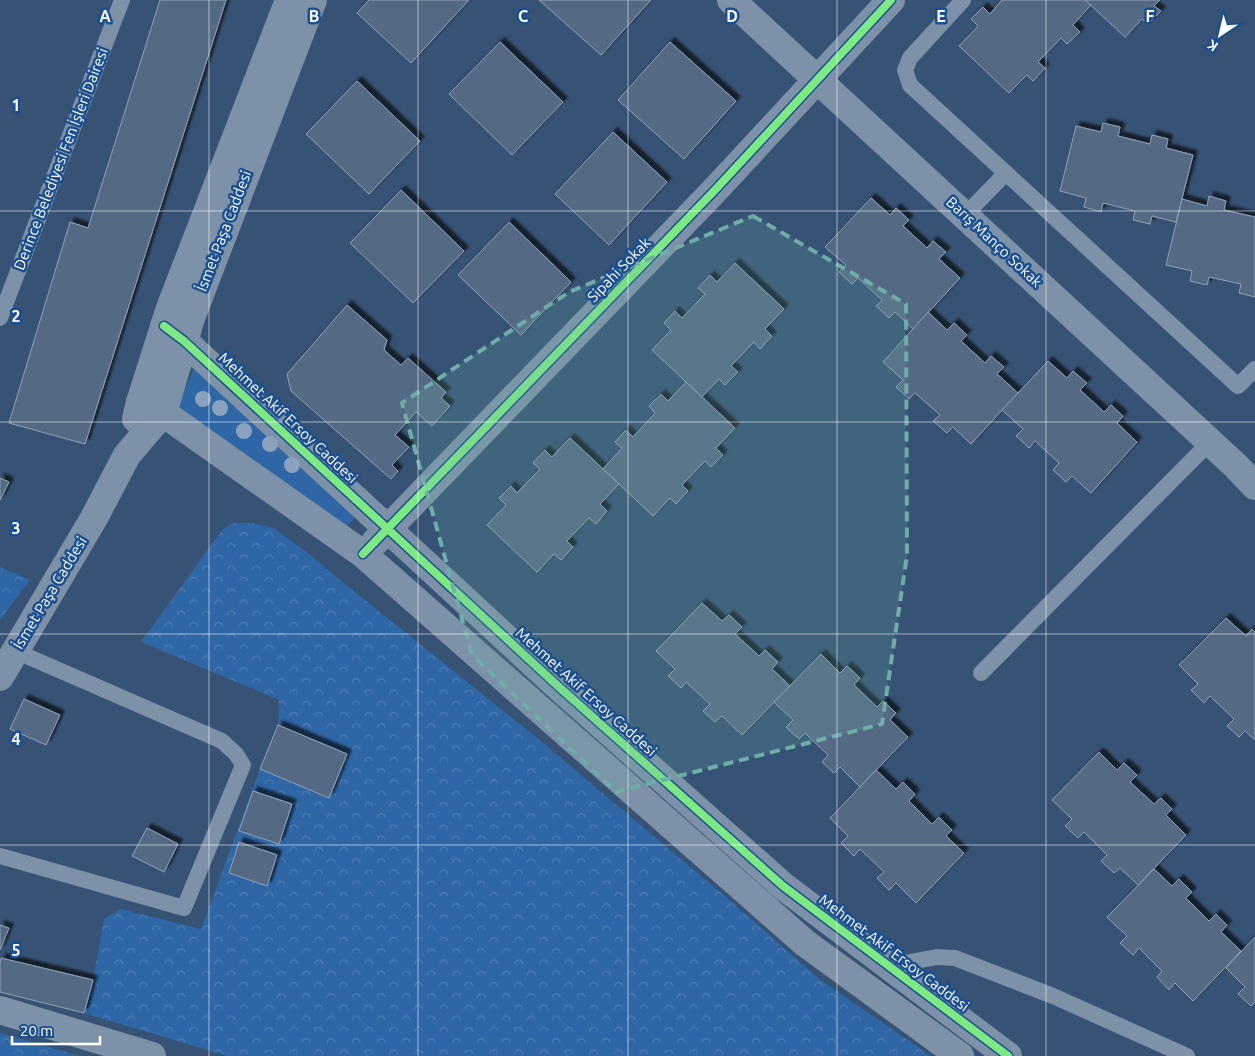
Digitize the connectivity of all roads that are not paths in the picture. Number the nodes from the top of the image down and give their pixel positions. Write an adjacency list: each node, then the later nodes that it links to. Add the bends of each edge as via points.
1 (122, 0): 10 (lane, Derince Belediyesi Fen İşleri Dairesi)
2 (289, 0): 11 (street, İsmet Paşa Caddesi, via 174,299)
3 (313, 0): 11 (street, İsmet Paşa Caddesi, via 191,318)
4 (731, 0): 7 (street, Barış Manço Sokak)
5 (891, 0): 7 (street, Sipahi Sokak)
6 (963, 0): 8 (lane, via 910,58 905,70 910,85)
7 (818, 79): 9 (street, Barış Manço Sokak); 16 (street, Sipahi Sokak)
8 (1006, 173): 9 (lane); 12 (lane, via 1238,386)
9 (965, 215): 14 (street, Barış Manço Sokak)
10 (0, 318)
11 (174, 334): 13 (street, İsmet Paşa Caddesi); 16 (street, Mehmet Akif Ersoy Caddesi)
12 (1255, 369)
13 (152, 407): 17 (street); 18 (street, İsmet Paşa Caddesi, via 94,518)
14 (1210, 442): 15 (street, Barış Manço Sokak); 19 (lane)
15 (1255, 486)
16 (388, 529): 17 (street, Sipahi Sokak); 22 (street, Mehmet Akif Ersoy Caddesi, via 559,687 783,886)
17 (363, 554): 25 (street, via 805,943)
18 (16, 651): 20 (street, İsmet Paşa Caddesi); 21 (lane, via 222,741 243,765 184,908)
19 (982, 674)
20 (0, 677)
21 (0, 856)
22 (889, 966): 26 (street, Mehmet Akif Ersoy Caddesi); 27 (lane, via 937,957 955,958 1053,996)
23 (0, 1010): 24 (street)
24 (152, 1056)
25 (960, 1056)
26 (1008, 1056)
27 (1187, 1056)

